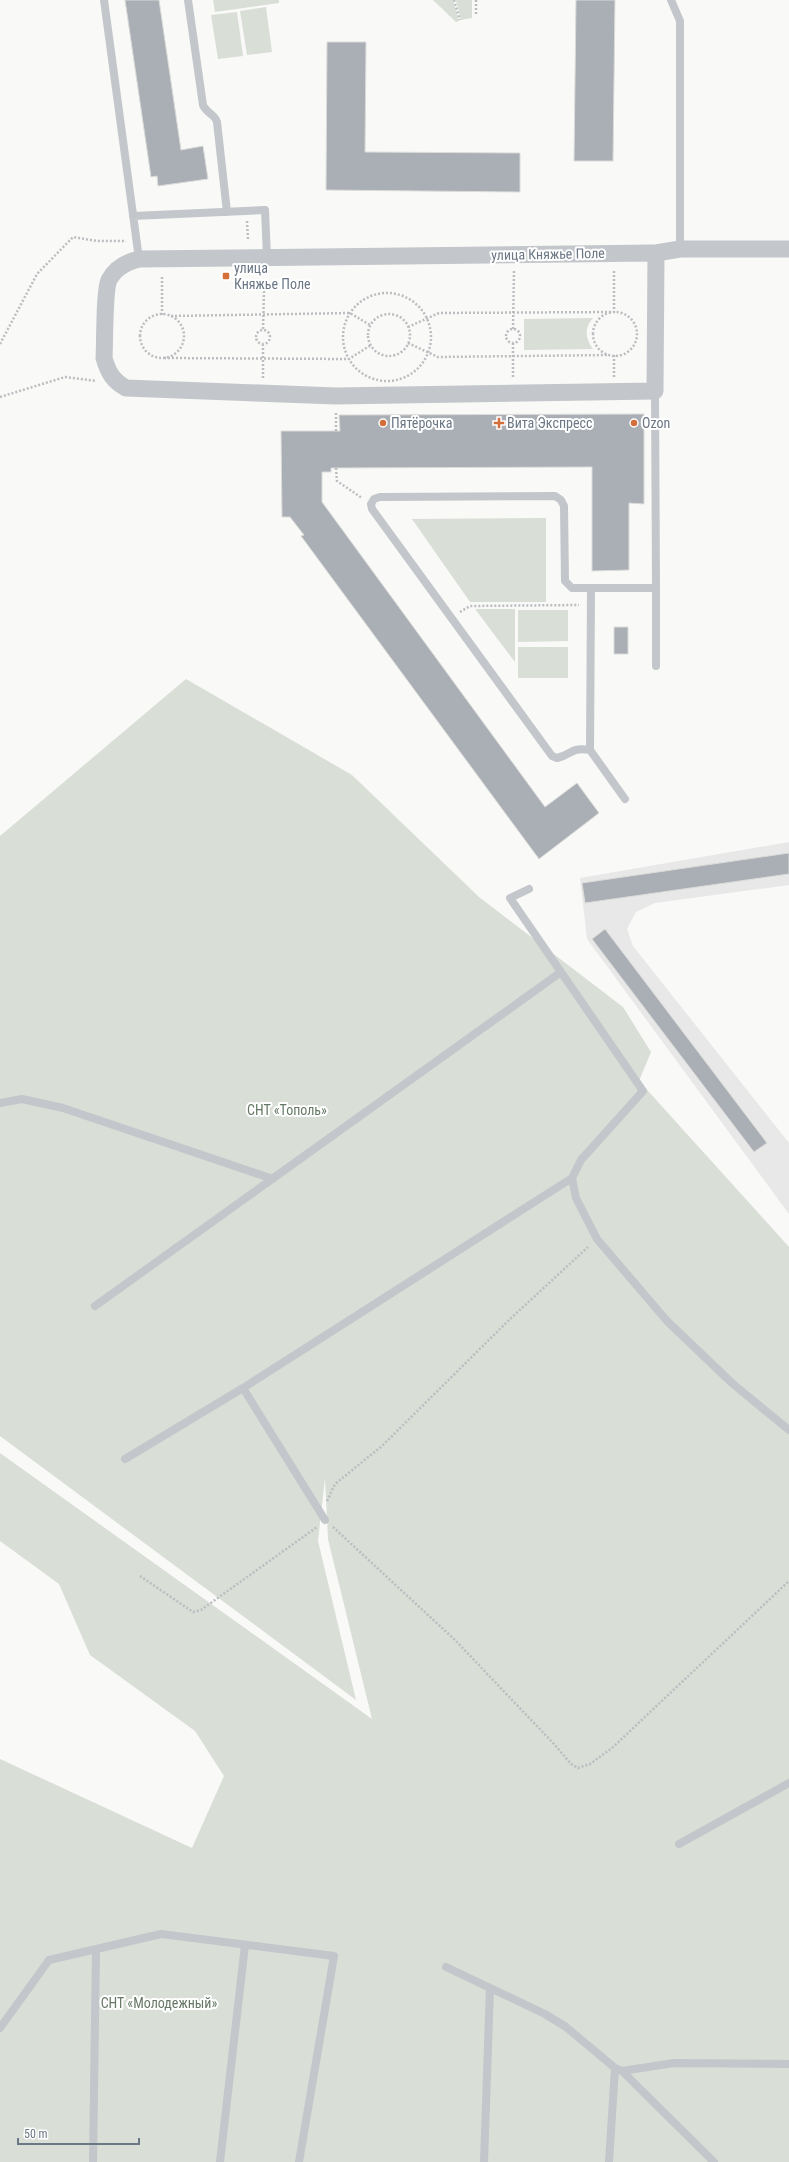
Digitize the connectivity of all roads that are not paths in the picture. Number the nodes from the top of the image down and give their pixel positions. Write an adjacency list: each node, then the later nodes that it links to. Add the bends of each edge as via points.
1 (104, 0): 5 (lane)
2 (188, 0): 4 (lane, via 203,105 217,122)
3 (671, 0): 7 (lane, via 680,21)
4 (227, 212): 5 (lane); 9 (lane, via 265,210)
5 (133, 216): 10 (lane)
6 (789, 249): 7 (street, улица Княжье Поле)
7 (680, 250): 8 (street, улица Княжье Поле)
8 (656, 253): 9 (street, улица Княжье Поле); 11 (street)
9 (267, 257): 10 (street, улица Княжье Поле)
10 (139, 259): 11 (street, via 128,262 109,280 104,358 115,382 126,388 336,396)
11 (656, 390): 13 (lane)
12 (591, 588): 13 (lane); 15 (lane); 15 (lane, via 572,588 565,581 564,506 555,496 380,497 374,499 371,504 372,509 552,756 562,757 574,749)
13 (656, 588): 14 (lane)
14 (656, 666)
15 (590, 750): 16 (lane)
16 (625, 799)
17 (529, 889): 18 (lane, via 510,898)
18 (561, 972): 20 (lane, via 643,1091 581,1160); 21 (lane)
19 (0, 1103): 21 (lane, via 22,1099 63,1108)
20 (572, 1178): 23 (lane); 24 (lane, via 576,1198 597,1239 667,1321 734,1384)
21 (273, 1179): 22 (lane)
22 (95, 1306)
23 (243, 1388): 25 (lane); 26 (lane)
24 (789, 1430)
25 (125, 1459)
26 (325, 1520)
27 (789, 1783): 28 (lane)
28 (679, 1844)
29 (245, 1945): 30 (lane, via 161,1934); 37 (lane); 38 (lane, via 334,1956)
30 (96, 1950): 33 (lane, via 49,1960); 36 (lane)
31 (446, 1967): 32 (lane)
32 (490, 1988): 35 (lane, via 566,2027); 39 (lane)
33 (0, 2028)
34 (789, 2064): 35 (lane, via 674,2063)
35 (618, 2070): 40 (lane); 41 (lane)
36 (93, 2162)
37 (220, 2162)
38 (299, 2162)
39 (484, 2162)
40 (610, 2162)
41 (714, 2162)

